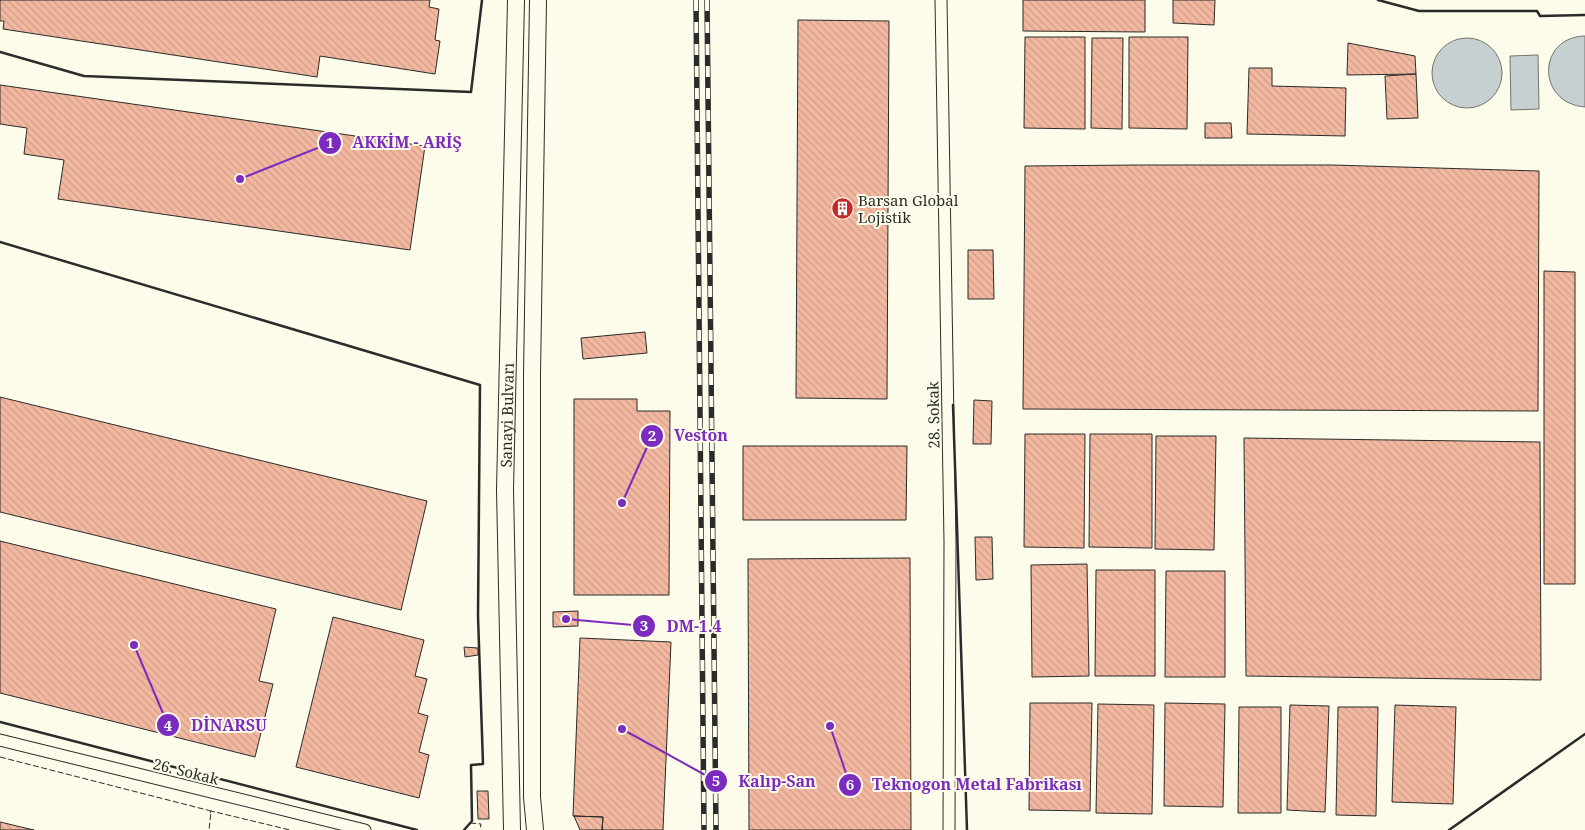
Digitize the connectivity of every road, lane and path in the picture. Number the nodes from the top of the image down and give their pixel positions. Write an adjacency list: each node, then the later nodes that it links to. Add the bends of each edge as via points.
1 (516, 0): 6 (main road, Sanayi Bulvarı, via 505,490)
2 (538, 0): 7 (main road, Sanayi Bulvarı, via 531,551 532,797)
3 (941, 0): 8 (street, 28. Sokak, via 950,542)
4 (0, 740): 5 (street, 26. Sokak)
5 (365, 830)
6 (512, 830)
7 (535, 830)
8 (949, 830)

